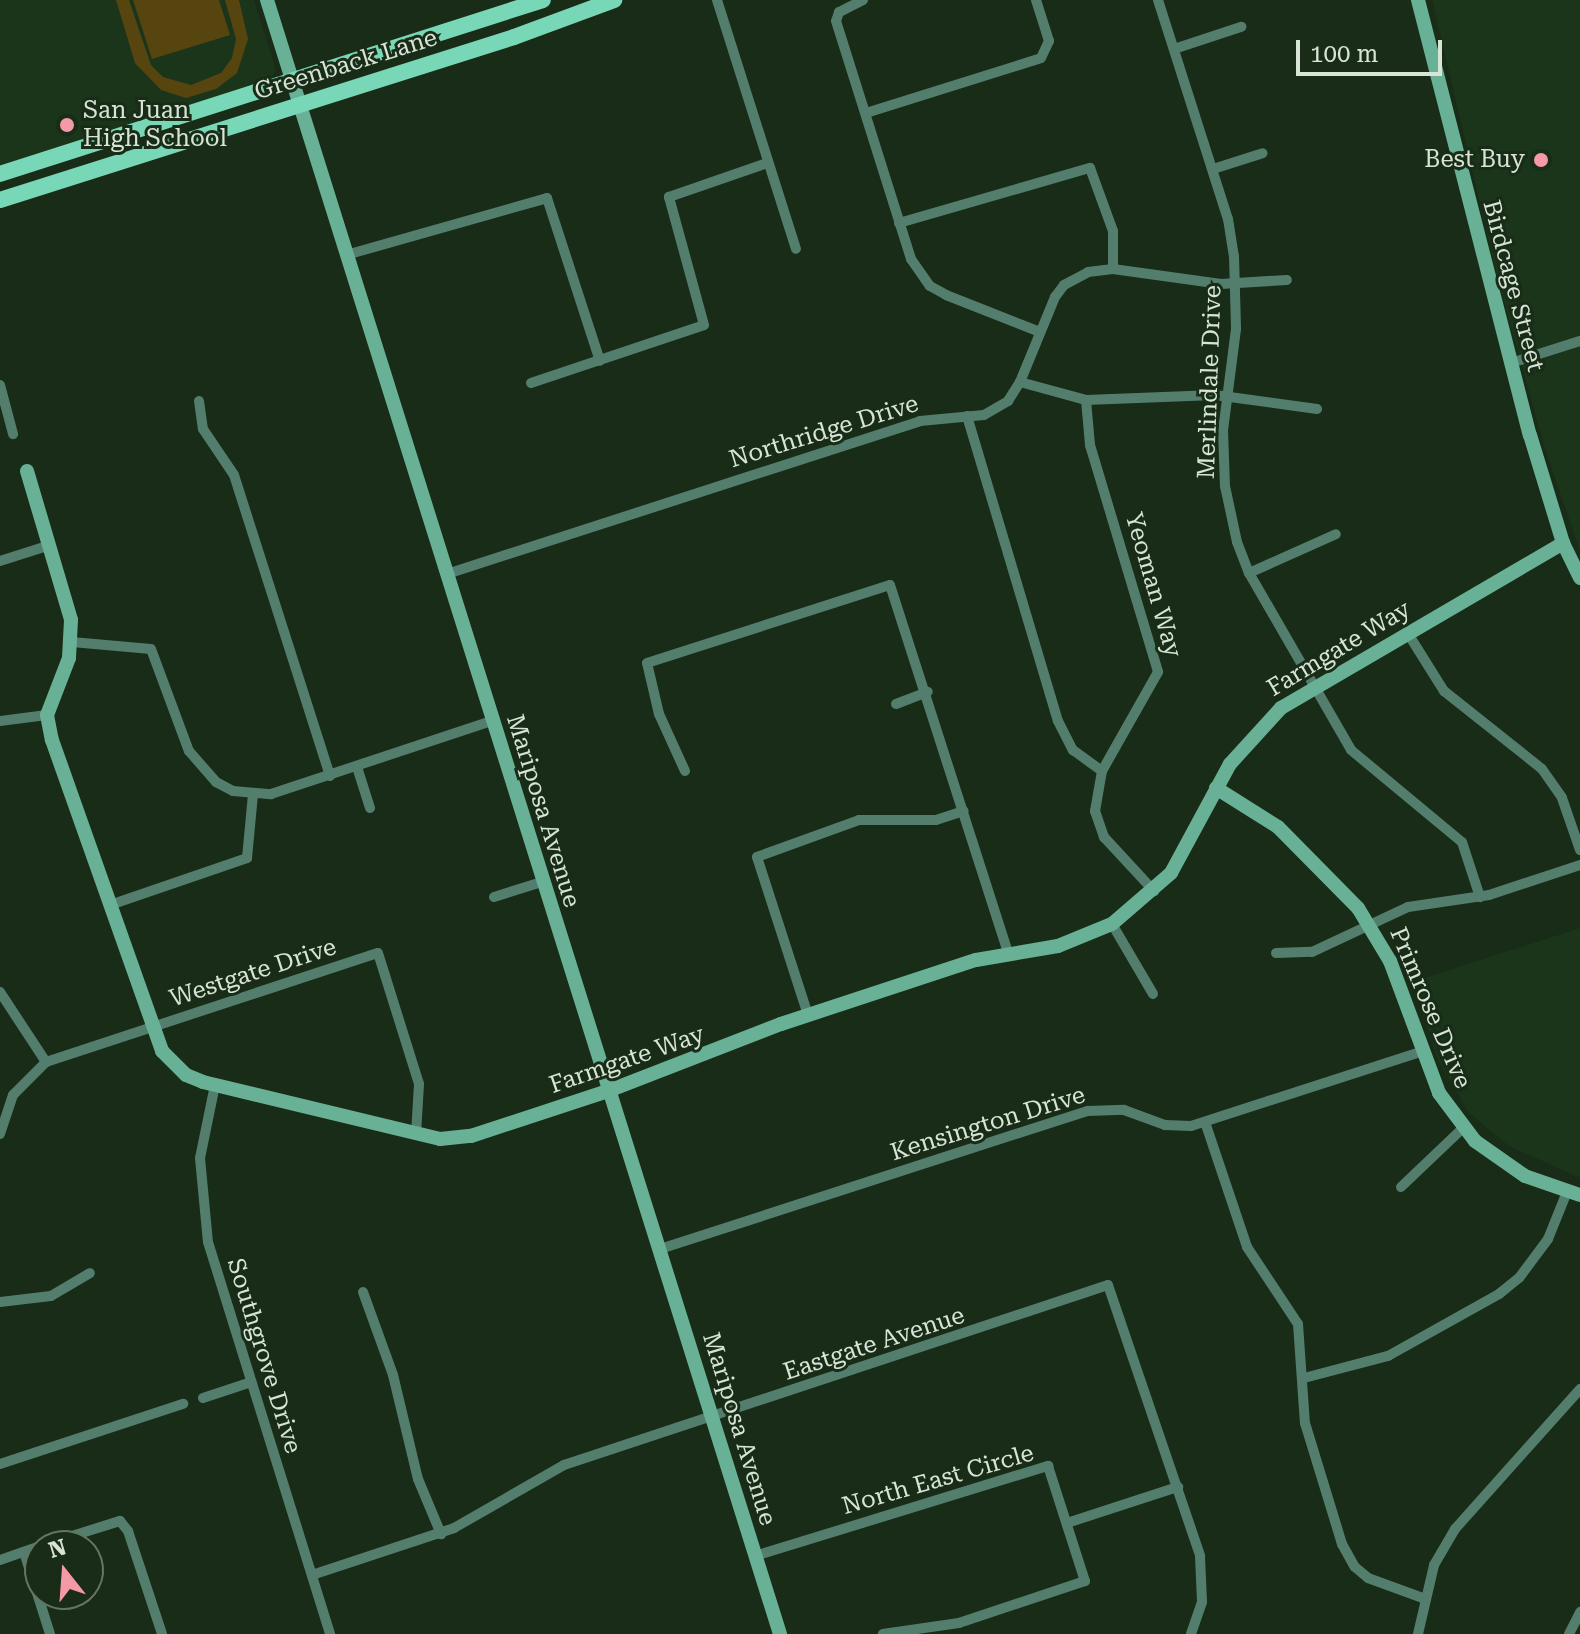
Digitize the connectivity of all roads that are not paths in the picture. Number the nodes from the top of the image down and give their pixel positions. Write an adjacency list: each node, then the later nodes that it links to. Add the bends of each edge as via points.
1 (267, 0): 14 (street, Mariposa Avenue)
2 (543, 0): 11 (main road, Greenback Lane)
3 (614, 0): 9 (main road, Greenback Lane)
4 (717, 0): 18 (street)
5 (863, 0): 16 (street, via 839,12 836,21)
6 (1036, 0): 16 (street, via 1049,41 1041,58)
7 (1158, 0): 12 (street, Merlindale Drive)
8 (1418, 0): 31 (street, Birdcage Street)
9 (591, 5): 13 (main road, Greenback Lane)
10 (1241, 27): 12 (street)
11 (454, 30): 13 (main road); 14 (main road, Greenback Lane)
12 (1174, 49): 19 (street, Merlindale Drive)
13 (461, 54): 15 (main road, Greenback Lane)
14 (293, 81): 15 (street, Mariposa Avenue); 20 (main road, Greenback Lane)
15 (300, 105): 21 (main road, Greenback Lane); 24 (street, Mariposa Avenue)
16 (866, 113): 22 (street)
17 (1263, 153): 19 (street)
18 (767, 163): 23 (street); 30 (street, via 669,197 704,325)
19 (1213, 169): 27 (street, Merlindale Drive, via 1228,219)
20 (0, 174)
21 (0, 200)
22 (899, 223): 25 (street, via 1090,168 1113,231); 28 (street, via 911,259 930,286)
23 (796, 249)
24 (346, 255): 30 (street, via 547,198); 46 (street, Mariposa Avenue)
25 (1113, 269): 27 (street, Northridge Drive); 28 (street, Northridge Drive, via 1088,272 1064,285)
26 (1287, 280): 27 (street, Northridge Drive)
27 (1235, 283): 35 (street, Merlindale Drive)
28 (1040, 332): 32 (street, Northridge Drive)
29 (1580, 341): 31 (street)
30 (600, 361): 33 (street)
31 (1511, 363): 43 (street, Birdcage Street)
32 (1020, 382): 36 (street); 39 (street, Northridge Drive, via 997,409)
33 (531, 383)
34 (0, 385): 40 (street)
35 (1229, 396): 36 (street); 38 (street); 47 (street, Merlindale Drive, via 1223,430 1225,486)
36 (1086, 400): 59 (street, Yeoman Way, via 1090,445 1158,672)
37 (199, 401): 60 (street, via 203,429 234,475)
38 (1317, 409)
39 (967, 416): 46 (street, Northridge Drive, via 920,421); 59 (street, via 1058,721 1073,750)
40 (13, 434)
41 (27, 471): 44 (street)
42 (1336, 534): 47 (street)
43 (1563, 543): 48 (street, Birdcage Street); 49 (street, Farmgate Way)
44 (50, 545): 45 (street); 50 (street, via 66,596)
45 (0, 561)
46 (450, 573): 56 (street, Mariposa Avenue)
47 (1249, 573): 51 (street, Merlindale Drive)
48 (1580, 578)
49 (1407, 632): 51 (street, Farmgate Way); 65 (street, via 1444,691 1542,769 1562,798)
50 (72, 642): 54 (street); 62 (street, via 151,649 182,737 199,766 216,782)
51 (1313, 686): 61 (street, Farmgate Way, via 1254,733); 70 (street, Merlindale Drive, via 1351,750 1370,770 1462,842)
52 (928, 692): 53 (street); 58 (street, via 890,585 647,663 659,714); 64 (street)
53 (896, 704)
54 (47, 715): 55 (street); 71 (street, Farmgate Way, via 58,764)
55 (0, 721)
56 (492, 721): 57 (street); 67 (street, Mariposa Avenue)
57 (357, 767): 60 (street); 63 (street)
58 (685, 771)
59 (1102, 771): 68 (street, Yeoman Way, via 1095,801 1097,823)
60 (330, 776): 62 (street)
61 (1216, 788): 68 (street, Farmgate Way, via 1184,855); 73 (street, Primrose Drive, via 1259,813 1300,847 1342,887)
62 (253, 794): 71 (street, via 247,858)
63 (370, 808)
64 (964, 811): 74 (street); 78 (street, via 936,820 859,820 757,857)
65 (1580, 850)
66 (1580, 865): 70 (street)
67 (542, 882): 69 (street); 83 (street, Mariposa Avenue)
68 (1154, 891): 72 (street, Farmgate Way)
69 (494, 897)
70 (1480, 897): 73 (street, via 1417,904)
71 (110, 905): 79 (street, Farmgate Way)
72 (1112, 924): 74 (street, Farmgate Way, via 1058,946); 77 (street)
73 (1371, 926): 75 (street, via 1312,952); 80 (street, Primrose Drive, via 1401,989)
74 (1008, 953): 78 (street, Farmgate Way)
75 (1276, 953)
76 (0, 992): 81 (street)
77 (1153, 994)
78 (808, 1015): 83 (street, Farmgate Way)
79 (150, 1027): 81 (street, Westgate Drive); 82 (street, Farmgate Way, via 173,1065); 87 (street, Westgate Drive, via 378,953 419,1084)
80 (1420, 1052): 84 (street, Kensington Drive); 85 (street, Primrose Drive)
81 (46, 1062): 86 (street, Westgate Drive, via 13,1095)
82 (215, 1085): 87 (street, Farmgate Way); 95 (street, Southgrove Drive, via 201,1144 203,1214)
83 (608, 1091): 87 (street, Farmgate Way, via 462,1138); 90 (street, Mariposa Avenue)
84 (1205, 1122): 90 (street, Kensington Drive, via 1178,1127 1124,1110 1088,1111); 94 (street, via 1247,1247 1298,1324)
85 (1464, 1127): 88 (street); 89 (street, Primrose Drive, via 1525,1176)
86 (0, 1134)
87 (416, 1134)
88 (1401, 1187)
89 (1573, 1194): 94 (street, via 1548,1239 1519,1278 1499,1294 1388,1356)
90 (660, 1249): 99 (street, Mariposa Avenue)
91 (90, 1273): 93 (street, via 51,1296)
92 (363, 1292): 104 (street, via 393,1375 418,1479)
93 (0, 1302)
94 (1304, 1378): 109 (street, via 1312,1454 1355,1567 1388,1587)
95 (251, 1382): 97 (street); 108 (street, Southgrove Drive)
96 (1580, 1389): 109 (street, via 1455,1529)
97 (203, 1398)
98 (183, 1404): 100 (street)
99 (712, 1417): 101 (street, Eastgate Avenue, via 1108,1285); 104 (street, Eastgate Avenue, via 543,1474); 106 (street, Mariposa Avenue)
100 (0, 1464)
101 (1178, 1487): 102 (street); 112 (street, Eastgate Avenue, via 1203,1571)
102 (1067, 1523): 106 (street, North East Circle, via 1048,1466); 117 (street, North East Circle, via 1085,1581 959,1623)
103 (91, 1530): 114 (street, via 120,1521 128,1531)
104 (441, 1534): 108 (street, Eastgate Avenue)
105 (24, 1552): 107 (street)
106 (755, 1556): 116 (street, Mariposa Avenue)
107 (0, 1560)
108 (312, 1575): 115 (street, Southgrove Drive)
109 (1423, 1598): 118 (street)
110 (42, 1610): 113 (street)
111 (1580, 1612): 119 (street)
112 (1194, 1633)
113 (50, 1634)
114 (162, 1634)
115 (330, 1634)
116 (780, 1634)
117 (883, 1634)
118 (1418, 1634)
119 (1569, 1634)

